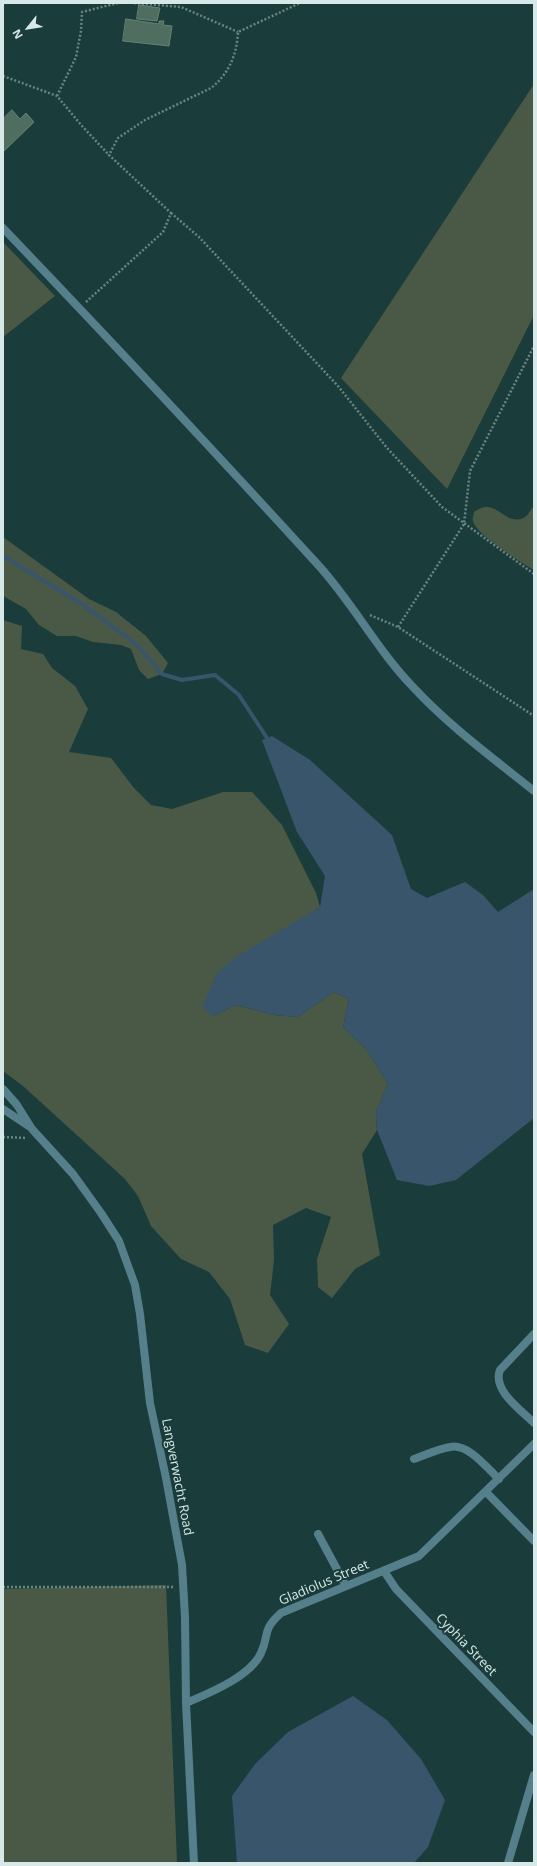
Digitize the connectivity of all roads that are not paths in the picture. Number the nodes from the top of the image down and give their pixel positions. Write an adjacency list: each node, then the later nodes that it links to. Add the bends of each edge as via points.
1 (3, 228): 2 (street, via 227,465 338,587 412,687 453,725)
2 (534, 791)
3 (3, 1089): 5 (street, Langverwacht Road)
4 (3, 1109): 5 (street, Langverwacht Road)
5 (34, 1130): 16 (street, Langverwacht Road, via 73,1174 101,1213 119,1241 129,1265 140,1314 150,1403 182,1565)
6 (534, 1334): 7 (street, via 500,1370 497,1377 498,1384 504,1392)
7 (534, 1423)
8 (534, 1444): 10 (street, Gladiolus Street)
9 (414, 1459): 10 (street, via 451,1447 460,1447)
10 (499, 1479): 11 (street, Gladiolus Street)
11 (486, 1492): 13 (street); 14 (street, Gladiolus Street, via 419,1556)
12 (318, 1534): 15 (street)
13 (534, 1541)
14 (384, 1571): 15 (street, Gladiolus Street); 17 (street, Cyphia Street, via 396,1590)
15 (346, 1586): 16 (street, Gladiolus Street, via 281,1613 266,1631 262,1652 255,1664 210,1692)
16 (186, 1703): 19 (street, Langverwacht Road)
17 (534, 1732)
18 (534, 1775): 20 (street)
19 (194, 1863)
20 (508, 1863)

